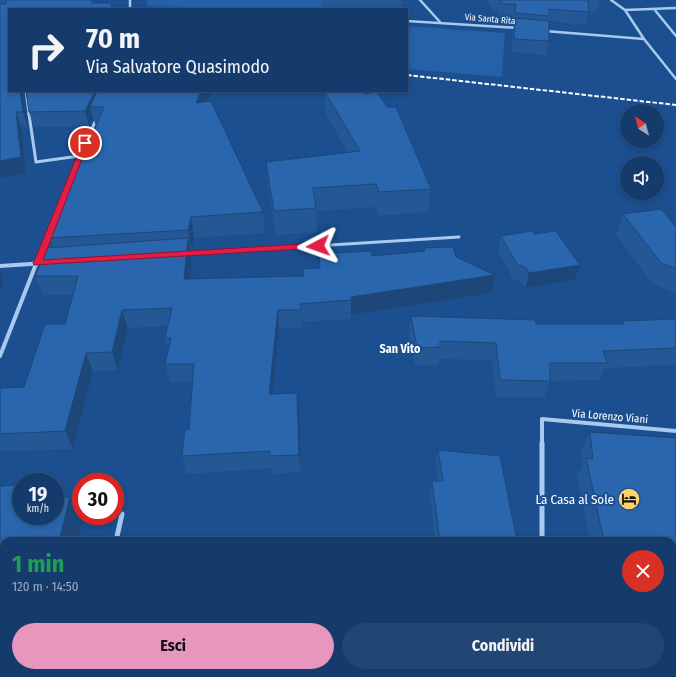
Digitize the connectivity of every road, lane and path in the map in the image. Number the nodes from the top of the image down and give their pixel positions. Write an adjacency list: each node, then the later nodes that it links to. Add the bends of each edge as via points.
1 (420, 0): 7 (street)
2 (611, 0): 5 (street)
3 (676, 8): 4 (street)
4 (654, 9): 5 (street); 10 (street)
5 (625, 10): 11 (street)
6 (408, 21): 7 (street, Via Santa Rita)
7 (440, 22): 8 (street, Via Santa Rita)
8 (519, 28)
9 (542, 30): 11 (street)
10 (676, 36)
11 (644, 39): 12 (street)
12 (676, 79)
13 (26, 92): 15 (street, via 36,162)
14 (99, 113): 15 (street)
15 (79, 156): 19 (street)
16 (459, 237): 17 (street)
17 (180, 254)
18 (53, 262): 19 (street)
19 (37, 264): 20 (street); 21 (street)
20 (0, 266)
21 (0, 356)
22 (676, 431): 25 (street, Via Lorenzo Viani, via 542,419)
23 (120, 525): 24 (street)
24 (117, 537)
25 (542, 537)

